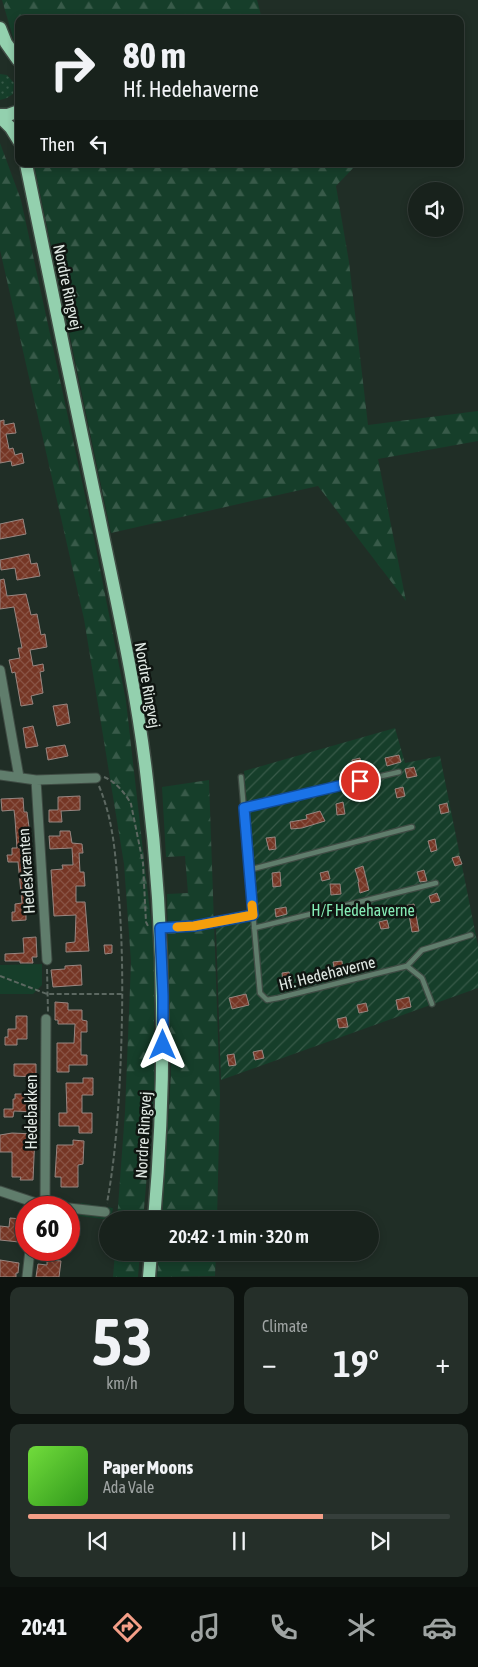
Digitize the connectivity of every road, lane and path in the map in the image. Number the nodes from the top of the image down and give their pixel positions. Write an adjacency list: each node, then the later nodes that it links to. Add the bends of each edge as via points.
1 (0, 28): 2 (main road)
2 (15, 56)
3 (0, 57): 4 (main road)
4 (15, 59)
5 (15, 112): 6 (main road)
6 (0, 116): 7 (main road)
7 (15, 135)
8 (27, 167): 21 (main road, Nordre Ringvej, via 131,675 147,778)
9 (0, 670): 12 (street)
10 (399, 772): 16 (lane)
11 (0, 775): 12 (street)
12 (19, 777): 15 (street)
13 (241, 777): 16 (lane, Hf. Hedehaverne)
14 (96, 778): 15 (street); 21 (path, via 106,777 129,800 142,850 146,922 150,927); 28 (path, via 113,830 122,928)
15 (36, 780): 24 (street, Hedeskrænten)
16 (244, 808): 18 (lane, Hf. Hedehaverne)
17 (412, 828): 18 (lane)
18 (249, 870): 20 (lane, Hf. Hedehaverne)
19 (436, 883): 22 (lane)
20 (253, 915): 21 (lane, via 194,926); 22 (lane, Hf. Hedehaverne)
21 (160, 928): 37 (main road, Nordre Ringvej, via 163,1078)
22 (254, 928): 25 (lane, Hf. Hedehaverne, via 260,993 267,1000)
23 (471, 935): 25 (lane, Hf. Hedehaverne, via 422,950)
24 (47, 960): 27 (path)
25 (407, 966): 29 (lane, via 422,978)
26 (0, 976): 27 (path)
27 (47, 994): 28 (path); 30 (path)
28 (123, 994): 36 (path, via 119,1092 112,1176)
29 (432, 1004)
30 (46, 1019): 33 (street, Hedebakken)
31 (0, 1191): 32 (street)
32 (15, 1196)
33 (39, 1196)
34 (80, 1209): 35 (street)
35 (99, 1211)
36 (105, 1211)
37 (155, 1211)
38 (29, 1261): 40 (street)
39 (150, 1261): 41 (main road)
40 (27, 1277)
41 (149, 1277)

